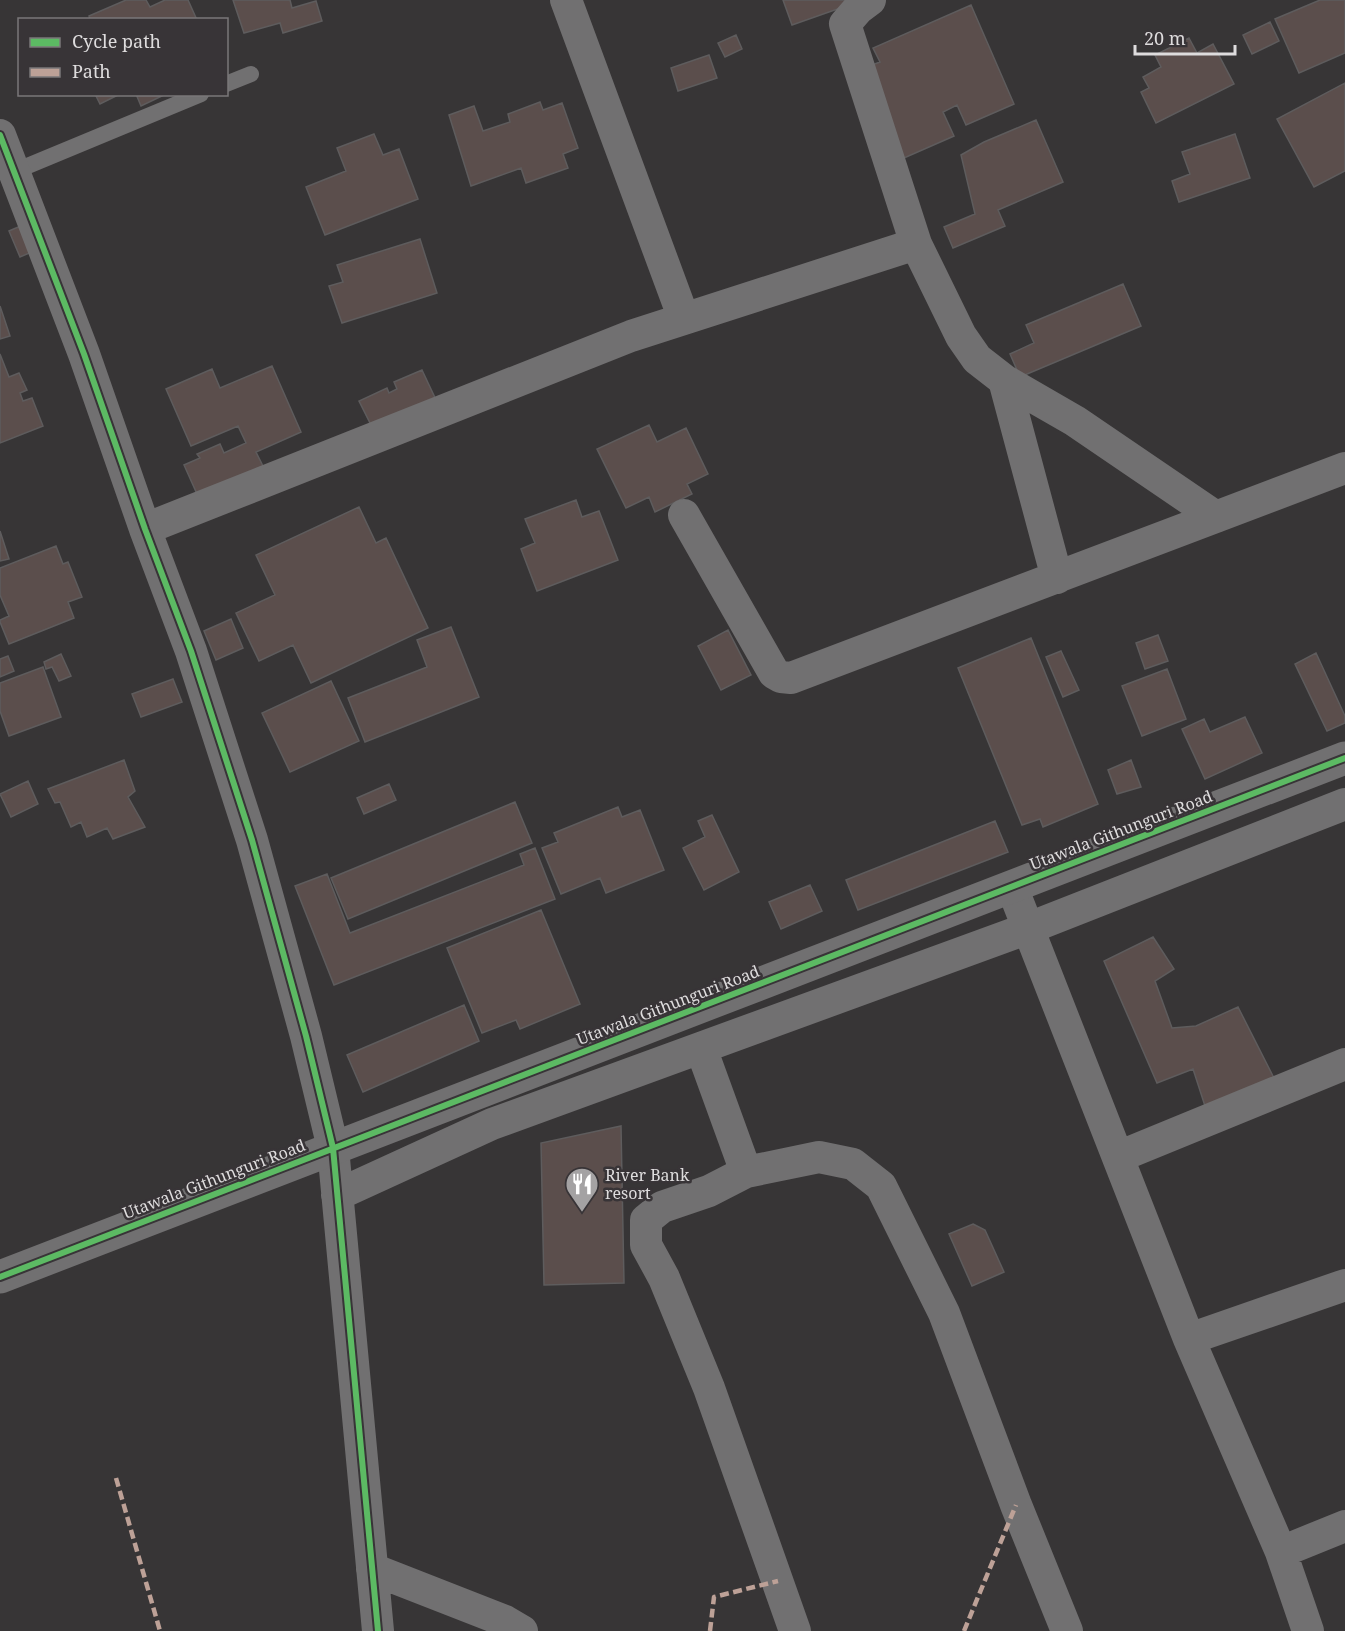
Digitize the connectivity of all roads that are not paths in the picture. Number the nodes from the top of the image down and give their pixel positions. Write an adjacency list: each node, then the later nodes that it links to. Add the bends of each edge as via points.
1 (566, 0): 9 (street)
2 (870, 0): 8 (street, via 845,24)
3 (251, 74): 4 (lane)
4 (228, 83)
5 (196, 96): 7 (lane)
6 (0, 135): 7 (street)
7 (13, 172): 14 (street, via 84,354)
8 (916, 244): 9 (street); 10 (street, via 961,336 977,359)
9 (684, 319): 14 (street, via 631,336)
10 (1004, 380): 13 (street, via 1075,421); 15 (street)
11 (1345, 468): 13 (street)
12 (684, 515): 15 (street, via 774,673 781,677 791,678)
13 (1216, 517): 15 (street)
14 (145, 529): 22 (street, via 191,651 252,840)
15 (1057, 578)
16 (1345, 759): 18 (street, Utawala Githunguri Road)
17 (1345, 804): 19 (street)
18 (1012, 887): 19 (street); 22 (street, Utawala Githunguri Road)
19 (1029, 928): 20 (street); 23 (street)
20 (701, 1048): 24 (street); 25 (street, via 492,1124)
21 (1345, 1064): 23 (street)
22 (333, 1148): 25 (street); 26 (street, Utawala Githunguri Road)
23 (1118, 1156): 28 (street)
24 (746, 1172): 34 (street, via 709,1191 662,1207 646,1220 646,1245 664,1278 709,1388); 35 (street, via 819,1157 853,1164 881,1186 944,1313)
25 (337, 1195): 31 (street)
26 (0, 1276)
27 (1345, 1285): 28 (street)
28 (1189, 1339): 30 (street)
29 (1345, 1526): 30 (street)
30 (1281, 1552): 36 (street)
31 (372, 1569): 32 (street); 33 (street)
32 (378, 1631)
33 (522, 1631)
34 (795, 1631)
35 (1067, 1631)
36 (1308, 1631)

